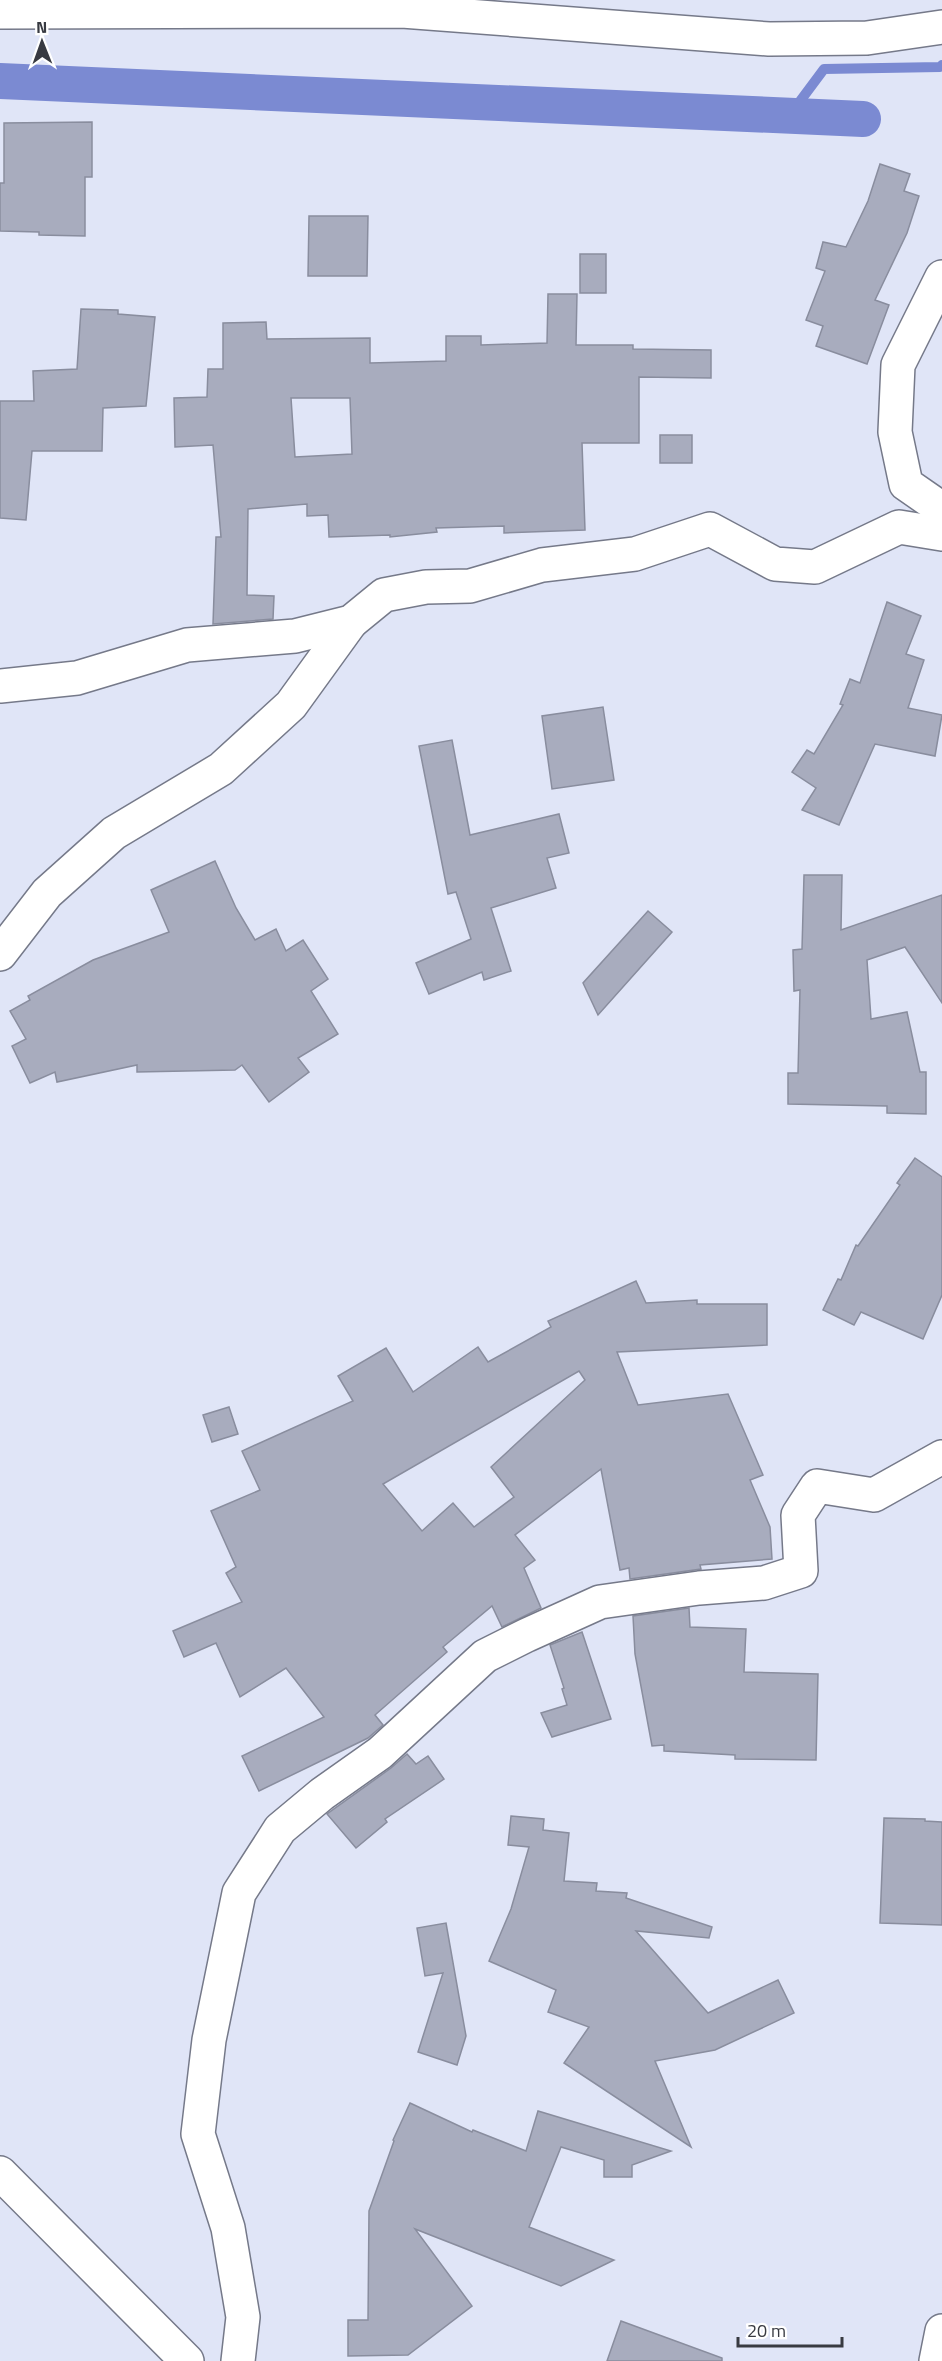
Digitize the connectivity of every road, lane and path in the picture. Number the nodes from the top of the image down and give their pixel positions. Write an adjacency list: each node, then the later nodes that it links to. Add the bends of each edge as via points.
1 (0, 12): 2 (main road, via 402,11 768,39 867,38)
2 (942, 27)
3 (942, 277): 4 (main road, via 898,365 895,432 906,484)
4 (942, 509)
5 (942, 534): 6 (main road, via 899,527 815,567 775,564 710,529 635,554 542,565 470,586 426,587 384,595)
6 (351, 622): 7 (main road, via 295,636 187,645 78,678); 8 (main road, via 291,705 221,769 114,833 47,893)
7 (0, 686)
8 (0, 954)
9 (942, 1457): 13 (main road, via 874,1494 817,1486 798,1515 801,1571 764,1583 600,1602 485,1656 380,1754 280,1829 239,1893 209,2040 198,2134 230,2239 243,2317)
10 (0, 2173): 12 (main road)
11 (942, 2331): 14 (main road)
12 (187, 2361)
13 (238, 2361)
14 (936, 2361)

